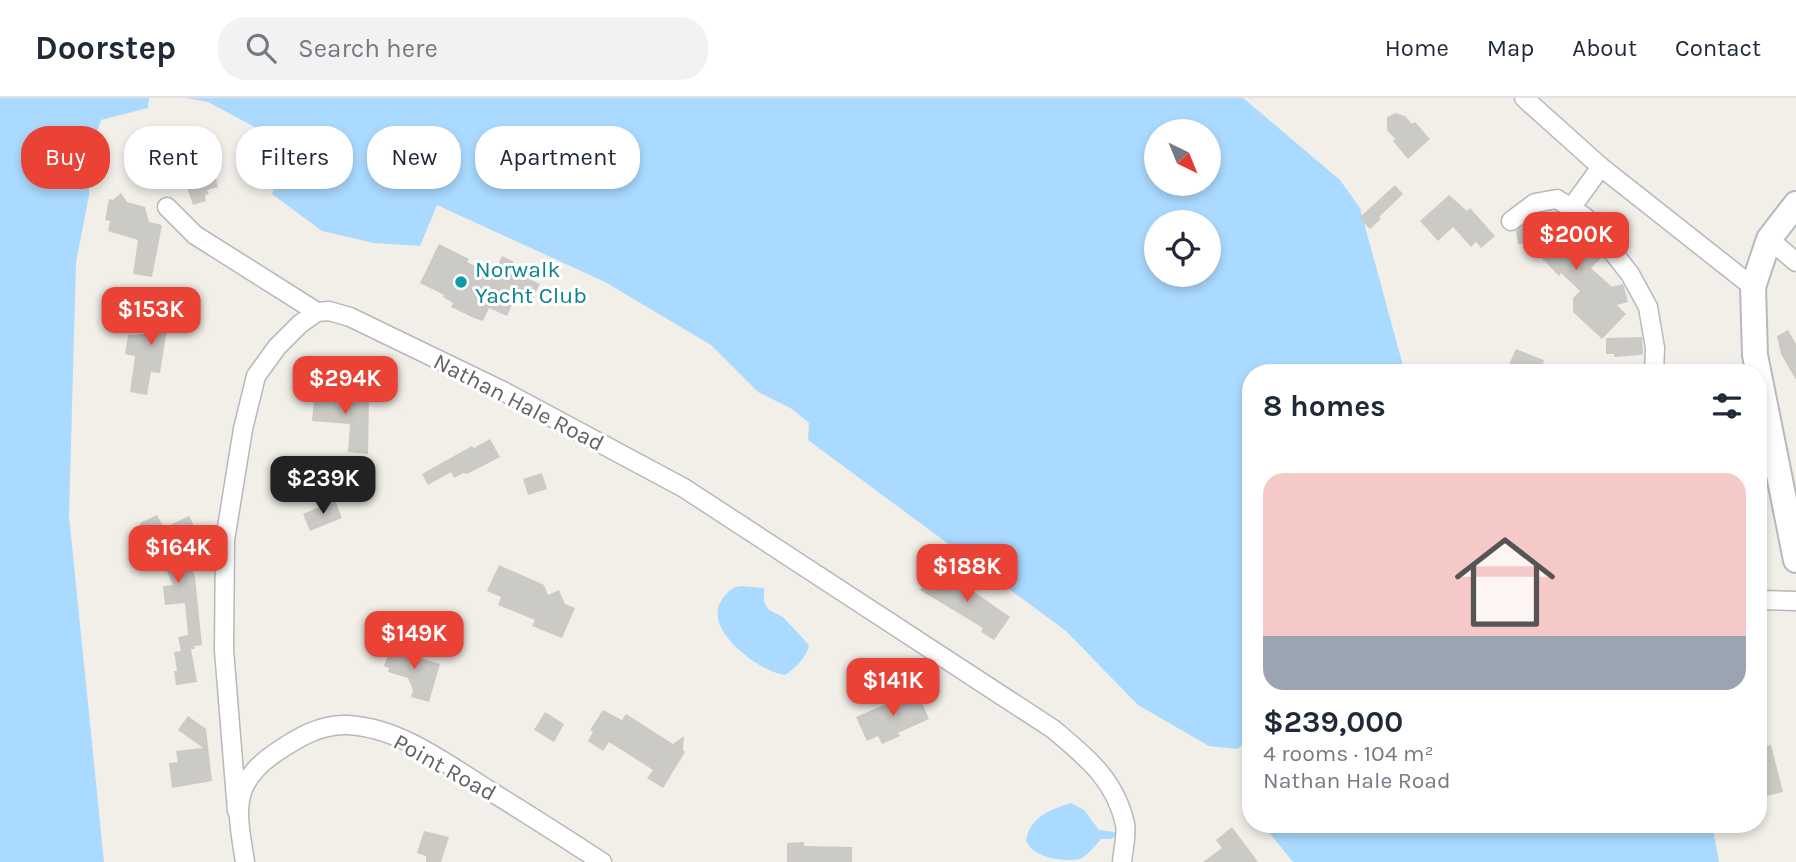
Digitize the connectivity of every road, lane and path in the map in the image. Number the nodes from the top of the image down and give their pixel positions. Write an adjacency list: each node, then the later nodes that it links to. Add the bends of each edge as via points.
1 (1524, 98): 2 (street)
2 (1601, 167): 5 (street); 9 (street)
3 (1796, 204): 7 (main road)
4 (167, 206): 10 (street, via 195,235)
5 (1571, 208): 6 (street, via 1556,200 1535,203); 11 (street, via 1609,245 1648,307)
6 (1511, 221)
7 (1769, 239): 8 (street); 9 (main road)
8 (1796, 262)
9 (1753, 287): 12 (main road)
10 (317, 312): 17 (street, via 277,347 256,376 227,527 224,650); 20 (street, Nathan Hale Road, via 329,311 361,322 503,391 684,488 1054,729 1112,786 1125,826)
11 (1655, 364)
12 (1757, 364)
13 (1767, 415): 14 (main road)
14 (1796, 560)
15 (1767, 600): 16 (street)
16 (1796, 601)
17 (237, 811): 18 (street, Point Road); 19 (street, Point Road, via 243,785 270,757 305,733 344,725 372,728 424,749)
18 (245, 862)
19 (602, 862)
20 (1122, 862)

